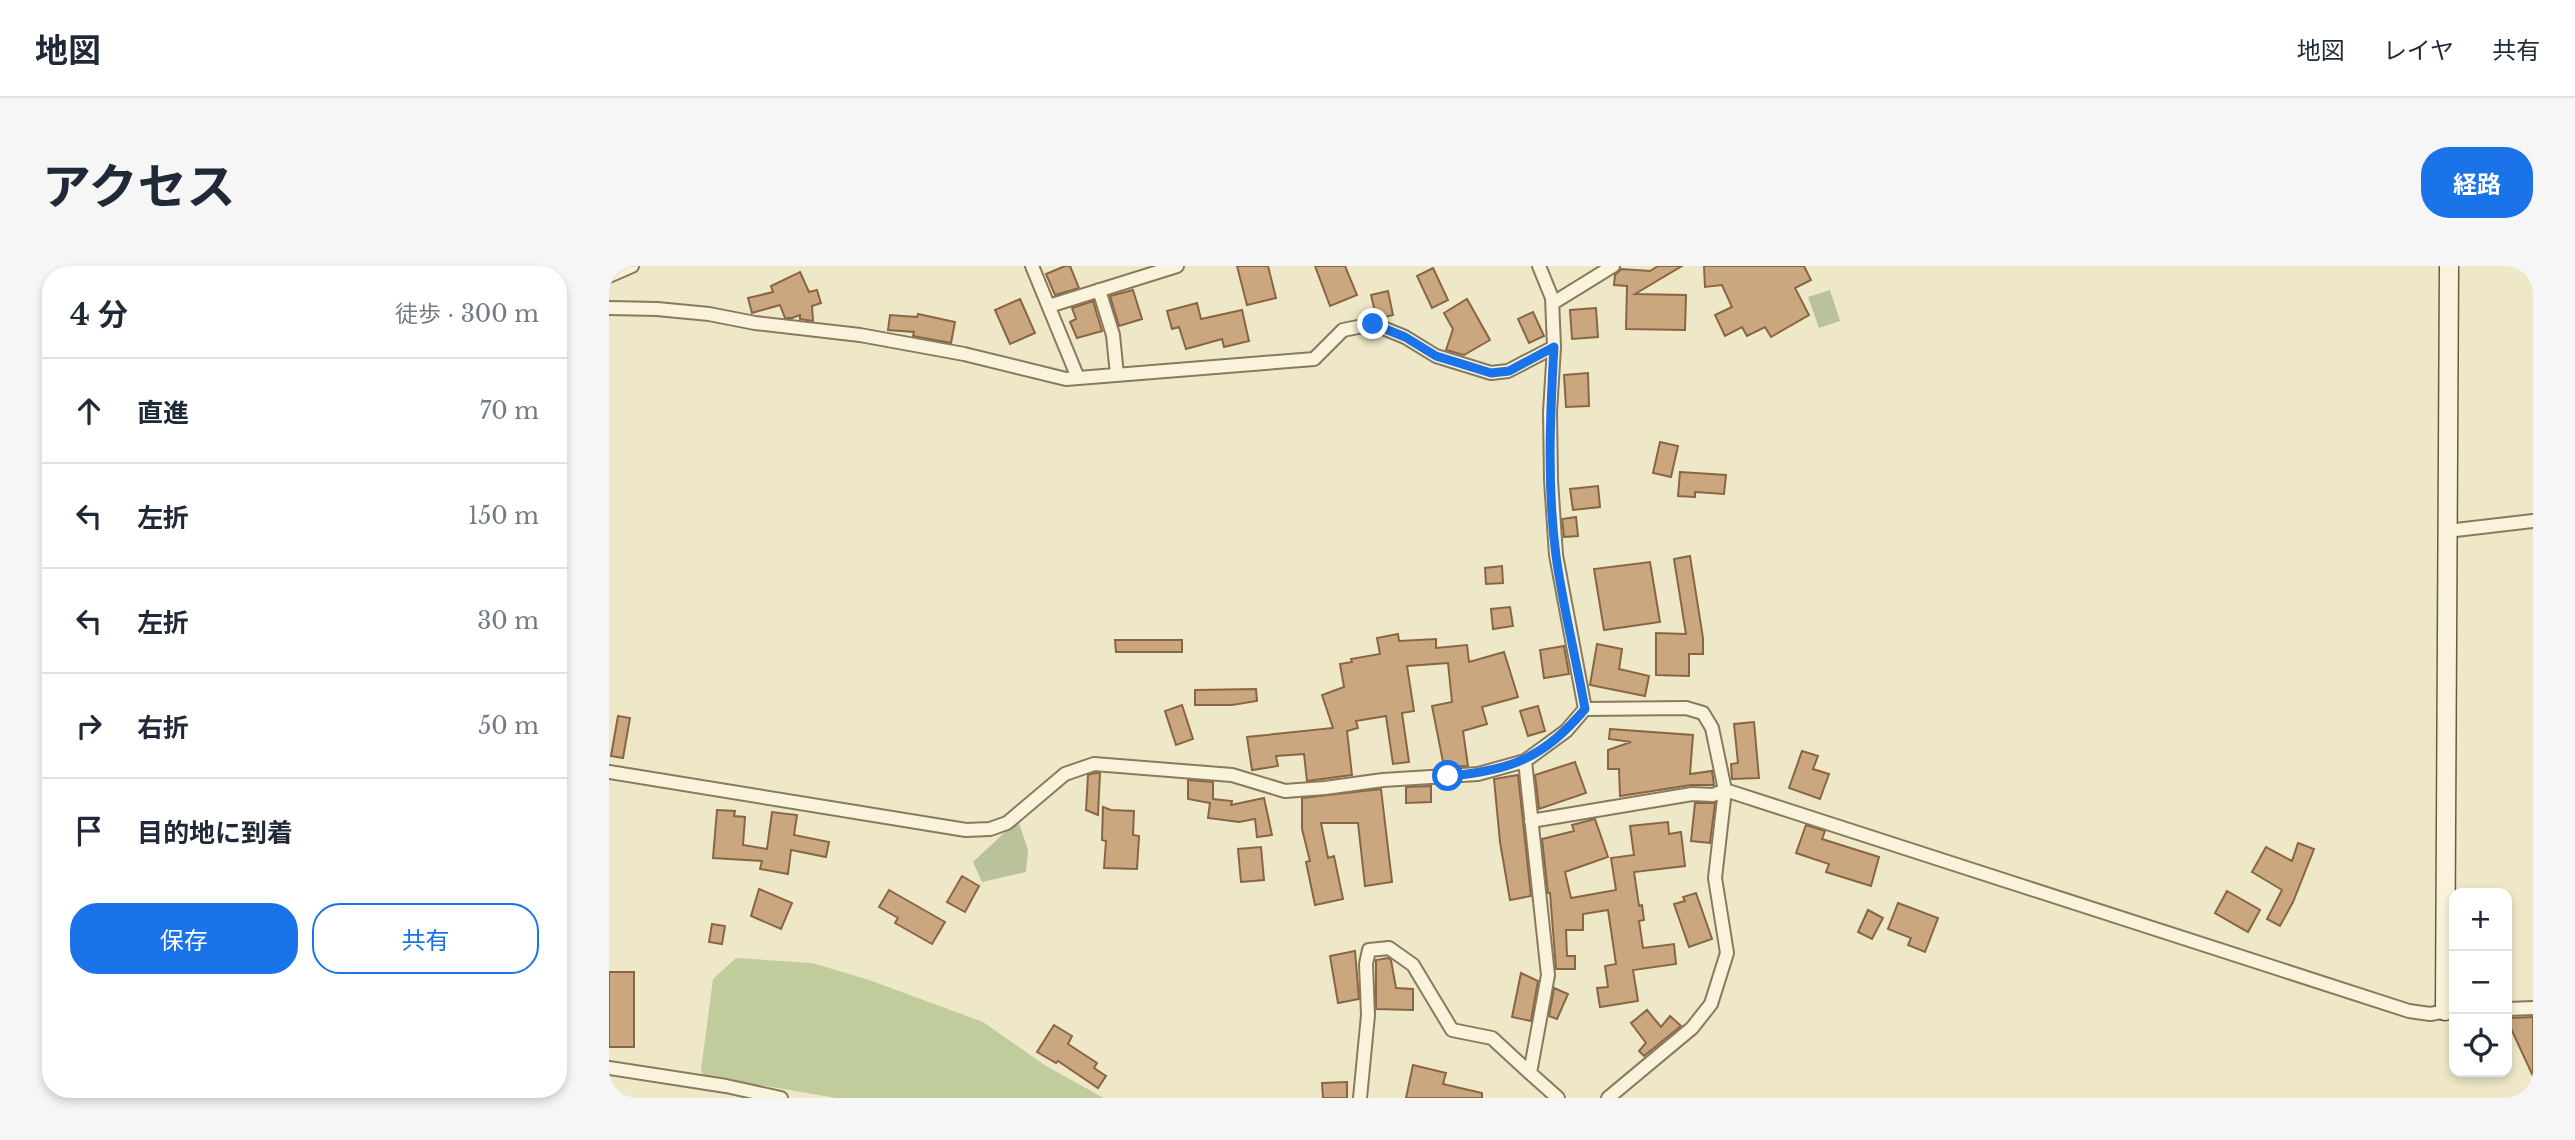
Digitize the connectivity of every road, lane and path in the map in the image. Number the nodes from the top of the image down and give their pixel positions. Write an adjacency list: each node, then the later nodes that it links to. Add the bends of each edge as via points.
1 (632, 266): 7 (street)
2 (1032, 266): 10 (street)
3 (1177, 266): 8 (street)
4 (1539, 266): 9 (street)
5 (1613, 266): 9 (street)
6 (2449, 266): 16 (street)
7 (609, 276)
8 (1099, 290): 10 (street); 13 (street, via 1113,335)
9 (1553, 303): 12 (street)
10 (1049, 306): 14 (street)
11 (609, 308): 14 (street, via 709,314 860,335 1066,379)
12 (1554, 347): 13 (street, via 1509,371 1491,373 1436,356 1373,324 1343,330 1314,359); 17 (street, via 1550,412 1556,555)
13 (1117, 374): 14 (street)
14 (1078, 377)
15 (2533, 521): 16 (street)
16 (2447, 531): 22 (street)
17 (1585, 709): 18 (street, via 1566,732); 20 (street, via 1686,708 1703,713 1712,728)
18 (1525, 761): 19 (street, via 1478,774 1285,791 1231,775 1094,764 1065,774 1007,823 966,830); 21 (street)
19 (609, 772)
20 (1725, 790): 21 (street); 25 (street, via 2409,1011); 31 (street, via 1716,878 1727,953 1711,1004 1692,1028)
21 (1531, 821): 27 (street, via 1548,975)
22 (2450, 951)
23 (2533, 1008): 24 (street)
24 (2512, 1009)
25 (2449, 1011)
26 (609, 1068): 28 (street)
27 (1530, 1073): 29 (street, via 1492,1038 1452,1030 1413,965 1389,948 1369,950); 30 (street)
28 (781, 1098)
29 (1360, 1098)
30 (1559, 1098)
31 (1608, 1098)

